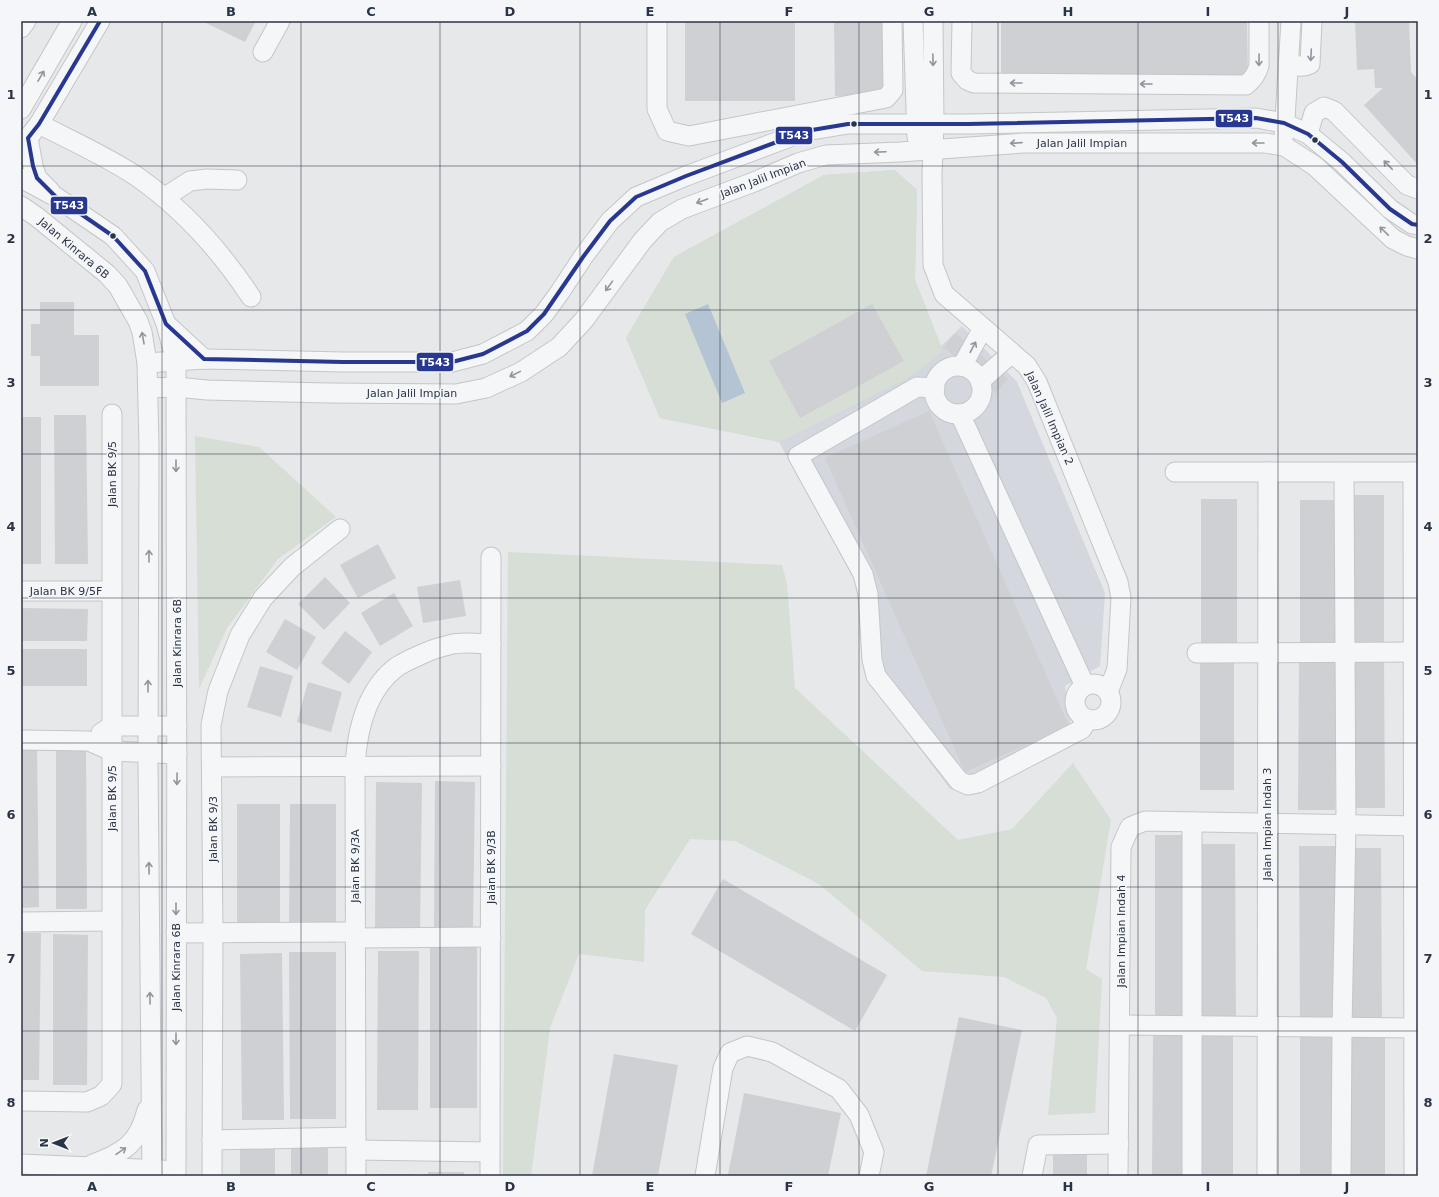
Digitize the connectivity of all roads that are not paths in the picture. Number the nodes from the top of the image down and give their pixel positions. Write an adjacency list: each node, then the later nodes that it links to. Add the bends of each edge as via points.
1 (26, 21): 13 (street)
2 (72, 21): 18 (street, one-way to 2)
3 (100, 21): 24 (street)
4 (280, 21): 14 (street)
5 (657, 21): 6 (street, via 657,109 667,131 689,136 886,98 893,90)
6 (892, 21)
7 (913, 21): 17 (street)
8 (933, 21): 16 (street, one-way to 16)
9 (962, 21): 10 (street, one-way to 9, via 1259,66 1253,79 1246,85 974,83 967,80 962,73)
10 (1259, 21)
11 (1291, 21): 15 (street)
12 (1312, 21): 15 (street, one-way to 15, via 1310,64 1305,67)
13 (21, 28)
14 (263, 52)
15 (1288, 62): 19 (street)
16 (934, 92): 21 (street); 22 (street, via 943,104)
17 (915, 96): 20 (street, via 910,106); 21 (street)
18 (21, 109)
19 (1284, 123): 22 (street, Jalan Jalil Impian, via 1256,118); 23 (street, Jalan Jalil Impian); 25 (street)
20 (889, 124): 21 (street, Jalan Jalil Impian); 42 (street, Jalan Jalil Impian, via 848,124 806,131 636,197 610,221 544,314 527,331 483,354 452,362)
21 (925, 124): 22 (street, Jalan Jalil Impian); 27 (street, Jalan Jalil Impian 2)
22 (968, 124)
23 (1308, 134): 31 (street, one-way to 23, via 1407,185 1334,110 1324,107 1314,113); 36 (street, Jalan Jalil Impian, via 1342,162 1390,209 1412,224)
24 (29, 138): 32 (street, via 37,178); 33 (street, via 105,157)
25 (1284, 146): 26 (street, Jalan Jalil Impian, one-way to 26, via 1024,142); 37 (street, Jalan Jalil Impian, one-way to 25, via 1393,239 1315,166)
26 (968, 147): 27 (street, Jalan Jalil Impian); 28 (street)
27 (917, 150): 28 (street, Jalan Jalil Impian 2); 28 (street, via 924,165); 50 (street, Jalan Jalil Impian, one-way to 50, via 826,155 798,163 682,209 660,222 643,240 584,320 559,347 521,372 486,388 456,394 328,394)
28 (932, 174): 40 (street, Jalan Jalil Impian 2, via 933,265 944,294)
29 (21, 178): 32 (street, Jalan Kinrara 6B)
30 (237, 180): 33 (street, via 190,181)
31 (1418, 189)
32 (56, 197): 39 (street, Jalan Kinrara 6B, via 113,236 145,271)
33 (165, 197): 38 (street, via 210,242 233,269)
34 (21, 206): 35 (street, Jalan Kinrara 6B)
35 (29, 217): 44 (street, Jalan Kinrara 6B, one-way to 35, via 138,321 118,286 107,274)
36 (1418, 225)
37 (1418, 249)
38 (251, 297)
39 (166, 324): 42 (street); 43 (street, Jalan Kinrara 6B)
40 (983, 328): 41 (street, Jalan Jalil Impian 2); 45 (street, one-way to 40)
41 (1012, 353): 46 (street); 68 (street, Jalan Jalil Impian 2, via 1027,366 1037,382 1118,582 1121,598 1117,669)
42 (204, 359): 43 (street, Jalan Jalil Impian)
43 (176, 362): 44 (street, Jalan Jalil Impian); 47 (street, Jalan Kinrara 6B)
44 (147, 363): 48 (street, Jalan Kinrara 6B)
45 (962, 366): 46 (street, via 970,369); 49 (street, via 947,369 941,374)
46 (980, 381): 52 (street, via 982,388 978,403 973,409)
47 (176, 387): 48 (street, Jalan Jalil Impian); 50 (street, Jalan Jalil Impian); 53 (street, Jalan Kinrara 6B)
48 (148, 388): 70 (street, Jalan Kinrara 6B, one-way to 48)
49 (935, 388): 52 (street, via 939,404 951,413); 69 (street, via 916,387 798,456 863,574 868,594 872,660 876,676 959,781 968,785 978,783 1082,730)
50 (207, 390): 53 (street, via 194,400)
51 (112, 414): 61 (street, Jalan BK 9/5)
52 (960, 414): 67 (street)
53 (176, 427): 72 (street, Jalan Kinrara 6B, one-way to 72)
54 (1175, 472): 55 (street)
55 (1268, 472): 56 (street); 63 (street, Jalan Impian Indah 3)
56 (1344, 472): 57 (street); 64 (street)
57 (1416, 472): 65 (street)
58 (340, 529): 78 (street, Jalan BK 9/3, via 292,567 263,598 240,634 218,691 211,725)
59 (491, 557): 62 (street, Jalan BK 9/3B)
60 (21, 591): 61 (street, Jalan BK 9/5F)
61 (112, 591): 71 (street, Jalan BK 9/5)
62 (491, 644): 79 (street, Jalan BK 9/3A, via 450,644 398,666 381,683 368,703 356,744); 80 (street, Jalan BK 9/3B)
63 (1268, 652): 64 (street); 66 (street); 82 (street, Jalan Impian Indah 3)
64 (1345, 652): 65 (street); 83 (street)
65 (1416, 652): 84 (street)
66 (1196, 653)
67 (1085, 686): 68 (street, via 1100,685); 69 (street, via 1080,689 1075,700 1078,712)
68 (1108, 692): 69 (street, via 1111,703 1108,714 1098,720)
69 (1087, 720)
70 (148, 725): 71 (street); 72 (street); 76 (street, Jalan Kinrara 6B)
71 (112, 726): 74 (street); 75 (street, Jalan BK 9/5)
72 (177, 726): 77 (street, Jalan Kinrara 6B)
73 (21, 740): 74 (street)
74 (88, 741): 75 (street)
75 (112, 751): 76 (street); 85 (street, Jalan BK 9/5)
76 (148, 752): 77 (street); 96 (street, Jalan Kinrara 6B, one-way to 76)
77 (177, 754): 87 (street, Jalan Kinrara 6B, one-way to 87)
78 (212, 766): 79 (street); 88 (street, Jalan BK 9/3)
79 (355, 766): 80 (street); 89 (street, Jalan BK 9/3A)
80 (491, 766): 90 (street, Jalan BK 9/3B)
81 (1192, 822): 82 (street, Jalan Impian Indah 4); 91 (street, Jalan Impian Indah 4, via 1145,821 1130,827 1121,847); 92 (street)
82 (1267, 823): 83 (street, Jalan Impian Indah 4); 93 (street, Jalan Impian Indah 3)
83 (1346, 825): 84 (street, Jalan Impian Indah 4); 94 (street)
84 (1416, 826): 95 (street)
85 (112, 921): 86 (street); 97 (street, Jalan BK 9/5, via 112,1084 101,1096 87,1102)
86 (21, 922)
87 (176, 933): 88 (street); 106 (street, Jalan Kinrara 6B, one-way to 106)
88 (213, 933): 89 (street); 98 (street, Jalan BK 9/3)
89 (356, 935): 90 (street); 99 (street, Jalan BK 9/3A)
90 (491, 937): 102 (street, Jalan BK 9/3B)
91 (1120, 1025): 92 (street); 100 (street, Jalan Impian Indah 4)
92 (1192, 1026): 93 (street); 115 (street)
93 (1267, 1027): 94 (street); 116 (street, Jalan Impian Indah 3)
94 (1342, 1028): 95 (street); 117 (street)
95 (1416, 1028): 118 (street)
96 (151, 1093): 104 (street, one-way to 96, via 115,1155 137,1136); 105 (street, Jalan Kinrara 6B)
97 (21, 1101)
98 (212, 1140): 99 (street); 107 (street, Jalan BK 9/3)
99 (356, 1143): 102 (street); 108 (street, Jalan BK 9/3A)
100 (1119, 1144): 101 (street); 114 (street, Jalan Impian Indah 4)
101 (1044, 1145): 112 (street, via 1038,1145); 113 (street)
102 (490, 1152): 109 (street, Jalan BK 9/3B)
103 (21, 1164): 104 (street)
104 (86, 1167): 105 (street)
105 (152, 1173): 106 (street)
106 (176, 1173)
107 (212, 1176)
108 (356, 1176)
109 (490, 1176)
110 (705, 1176): 111 (street, via 723,1068 730,1053 747,1046 772,1052 839,1089 859,1115 874,1152)
111 (869, 1176)
112 (1032, 1176)
113 (1044, 1176)
114 (1118, 1176)
115 (1192, 1176)
116 (1267, 1176)
117 (1340, 1176)
118 (1414, 1176)

